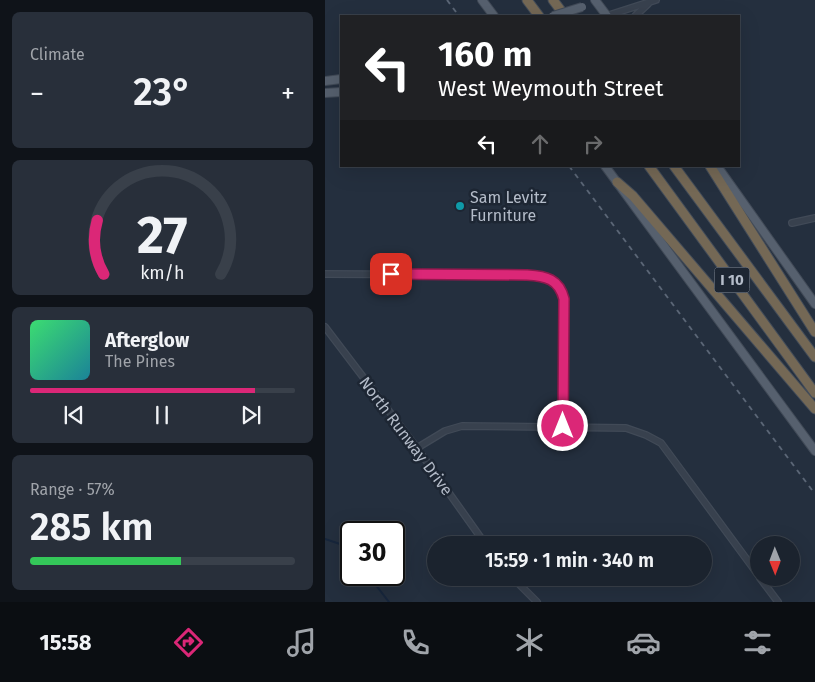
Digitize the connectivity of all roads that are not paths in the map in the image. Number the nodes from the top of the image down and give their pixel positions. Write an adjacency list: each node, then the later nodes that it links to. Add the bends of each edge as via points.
1 (483, 0): 6 (main road)
2 (527, 0): 7 (highway)
3 (553, 0): 9 (highway)
4 (598, 1): 8 (main road, bridge); 10 (main road)
5 (654, 1): 11 (street); 12 (street)
6 (493, 15)
7 (538, 15)
8 (556, 15)
9 (564, 15)
10 (605, 15)
11 (609, 15)
12 (636, 15)
13 (340, 79): 14 (main road)
14 (325, 81)
15 (340, 92): 16 (main road)
16 (325, 93)
17 (606, 167): 22 (main road)
18 (650, 167): 30 (highway, I 10)
19 (675, 167): 29 (highway, I 10)
20 (711, 167): 28 (highway)
21 (718, 167): 26 (main road)
22 (617, 182): 31 (highway, via 633,196); 34 (main road)
23 (815, 218): 24 (street)
24 (792, 223)
25 (325, 274): 32 (street, via 527,275 556,282 564,299)
26 (815, 304)
27 (325, 327): 33 (street, North Runway Drive)
28 (815, 332)
29 (815, 358)
30 (815, 394)
31 (815, 410)
32 (563, 426): 33 (street, via 462,426 445,431); 36 (street, via 633,429 661,444)
33 (417, 448): 35 (street, North Runway Drive)
34 (815, 451)
35 (480, 536)
36 (750, 565)
37 (521, 586): 39 (street)
38 (766, 586): 40 (street)
39 (537, 602)
40 (778, 602)

